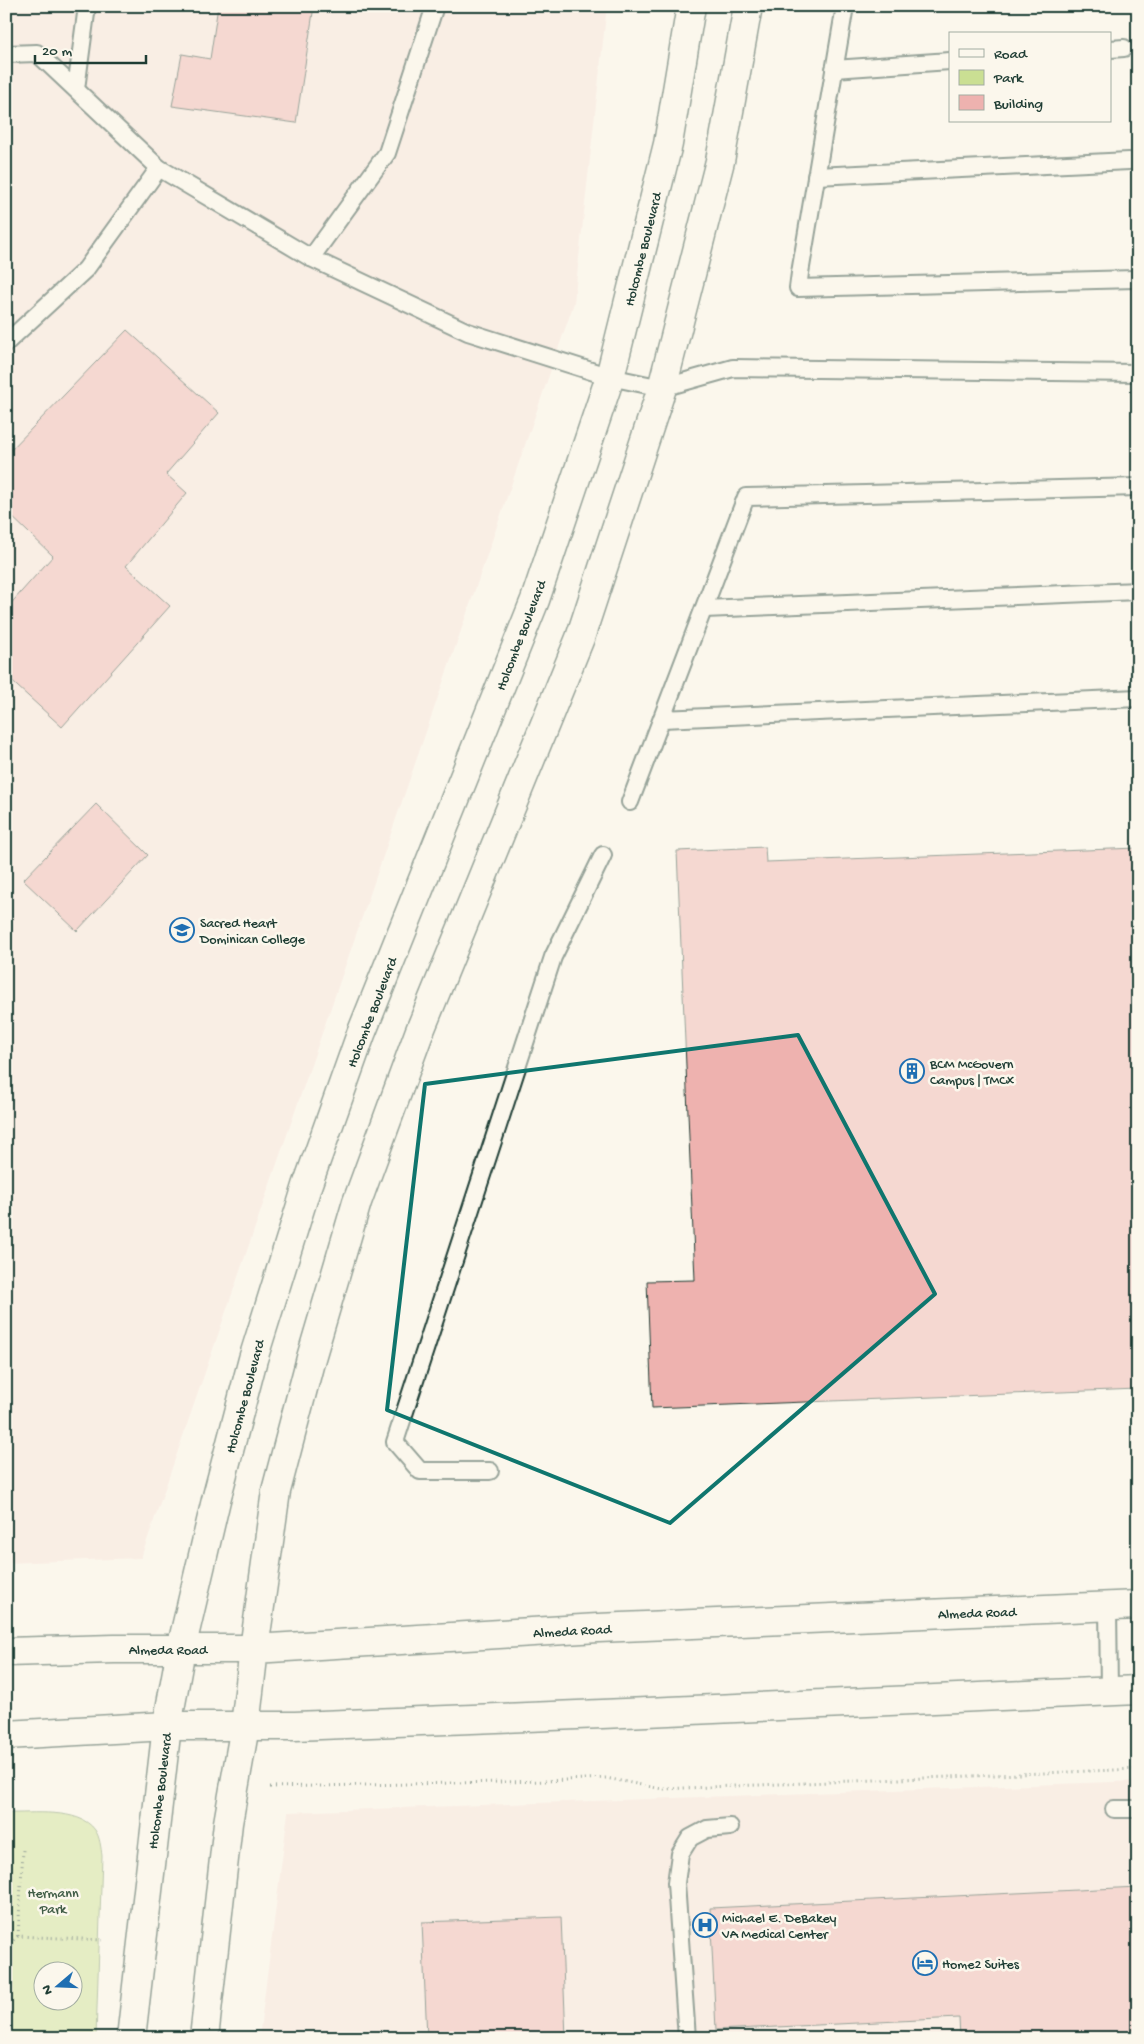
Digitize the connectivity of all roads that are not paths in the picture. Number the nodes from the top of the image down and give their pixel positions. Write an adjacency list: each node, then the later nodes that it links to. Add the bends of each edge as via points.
1 (88, 6): 9 (lane)
2 (435, 6): 13 (lane, via 387,153)
3 (691, 6): 17 (main road, Holcombe Boulevard, via 668,144)
4 (748, 6): 18 (main road, via 720,160)
5 (845, 6): 8 (lane)
6 (6, 54): 9 (lane, via 37,53)
7 (949, 60): 8 (lane)
8 (834, 69): 12 (lane)
9 (76, 89): 11 (lane)
10 (1129, 161): 12 (lane)
11 (159, 168): 13 (lane); 15 (lane, via 86,269)
12 (816, 176): 14 (lane, via 798,288)
13 (311, 258): 17 (lane, via 468,332)
14 (1135, 279)
15 (6, 343)
16 (1138, 374): 18 (lane, via 733,368)
17 (610, 377): 18 (lane); 30 (main road, Holcombe Boulevard, via 535,600 361,1034 307,1186 253,1359)
18 (662, 388): 29 (main road, via 580,638 419,1033 357,1202 276,1491)
19 (1138, 487): 21 (lane, via 746,497)
20 (1138, 591): 21 (lane)
21 (704, 609): 23 (lane)
22 (1138, 698): 23 (lane)
23 (662, 719): 24 (lane)
24 (630, 802)
25 (603, 855): 26 (lane, via 554,957 395,1442 420,1471)
26 (490, 1471)
27 (1138, 1605): 28 (main road, Almeda Road)
28 (1108, 1606): 29 (main road, Almeda Road, via 598,1628); 33 (lane)
29 (254, 1649): 30 (main road, Almeda Road); 35 (main road)
30 (181, 1650): 31 (main road, Almeda Road); 34 (main road, Holcombe Boulevard)
31 (6, 1652)
32 (1138, 1690): 33 (main road)
33 (1110, 1691): 35 (main road, via 621,1714)
34 (167, 1726): 35 (main road); 36 (main road); 40 (main road, Holcombe Boulevard)
35 (245, 1726): 41 (main road, via 228,1822)
36 (6, 1734)
37 (1114, 1809): 38 (lane)
38 (1138, 1809)
39 (730, 1828): 42 (lane, via 707,1829 690,1838 680,1854 676,1884)
40 (131, 2038)
41 (204, 2038)
42 (687, 2038)

